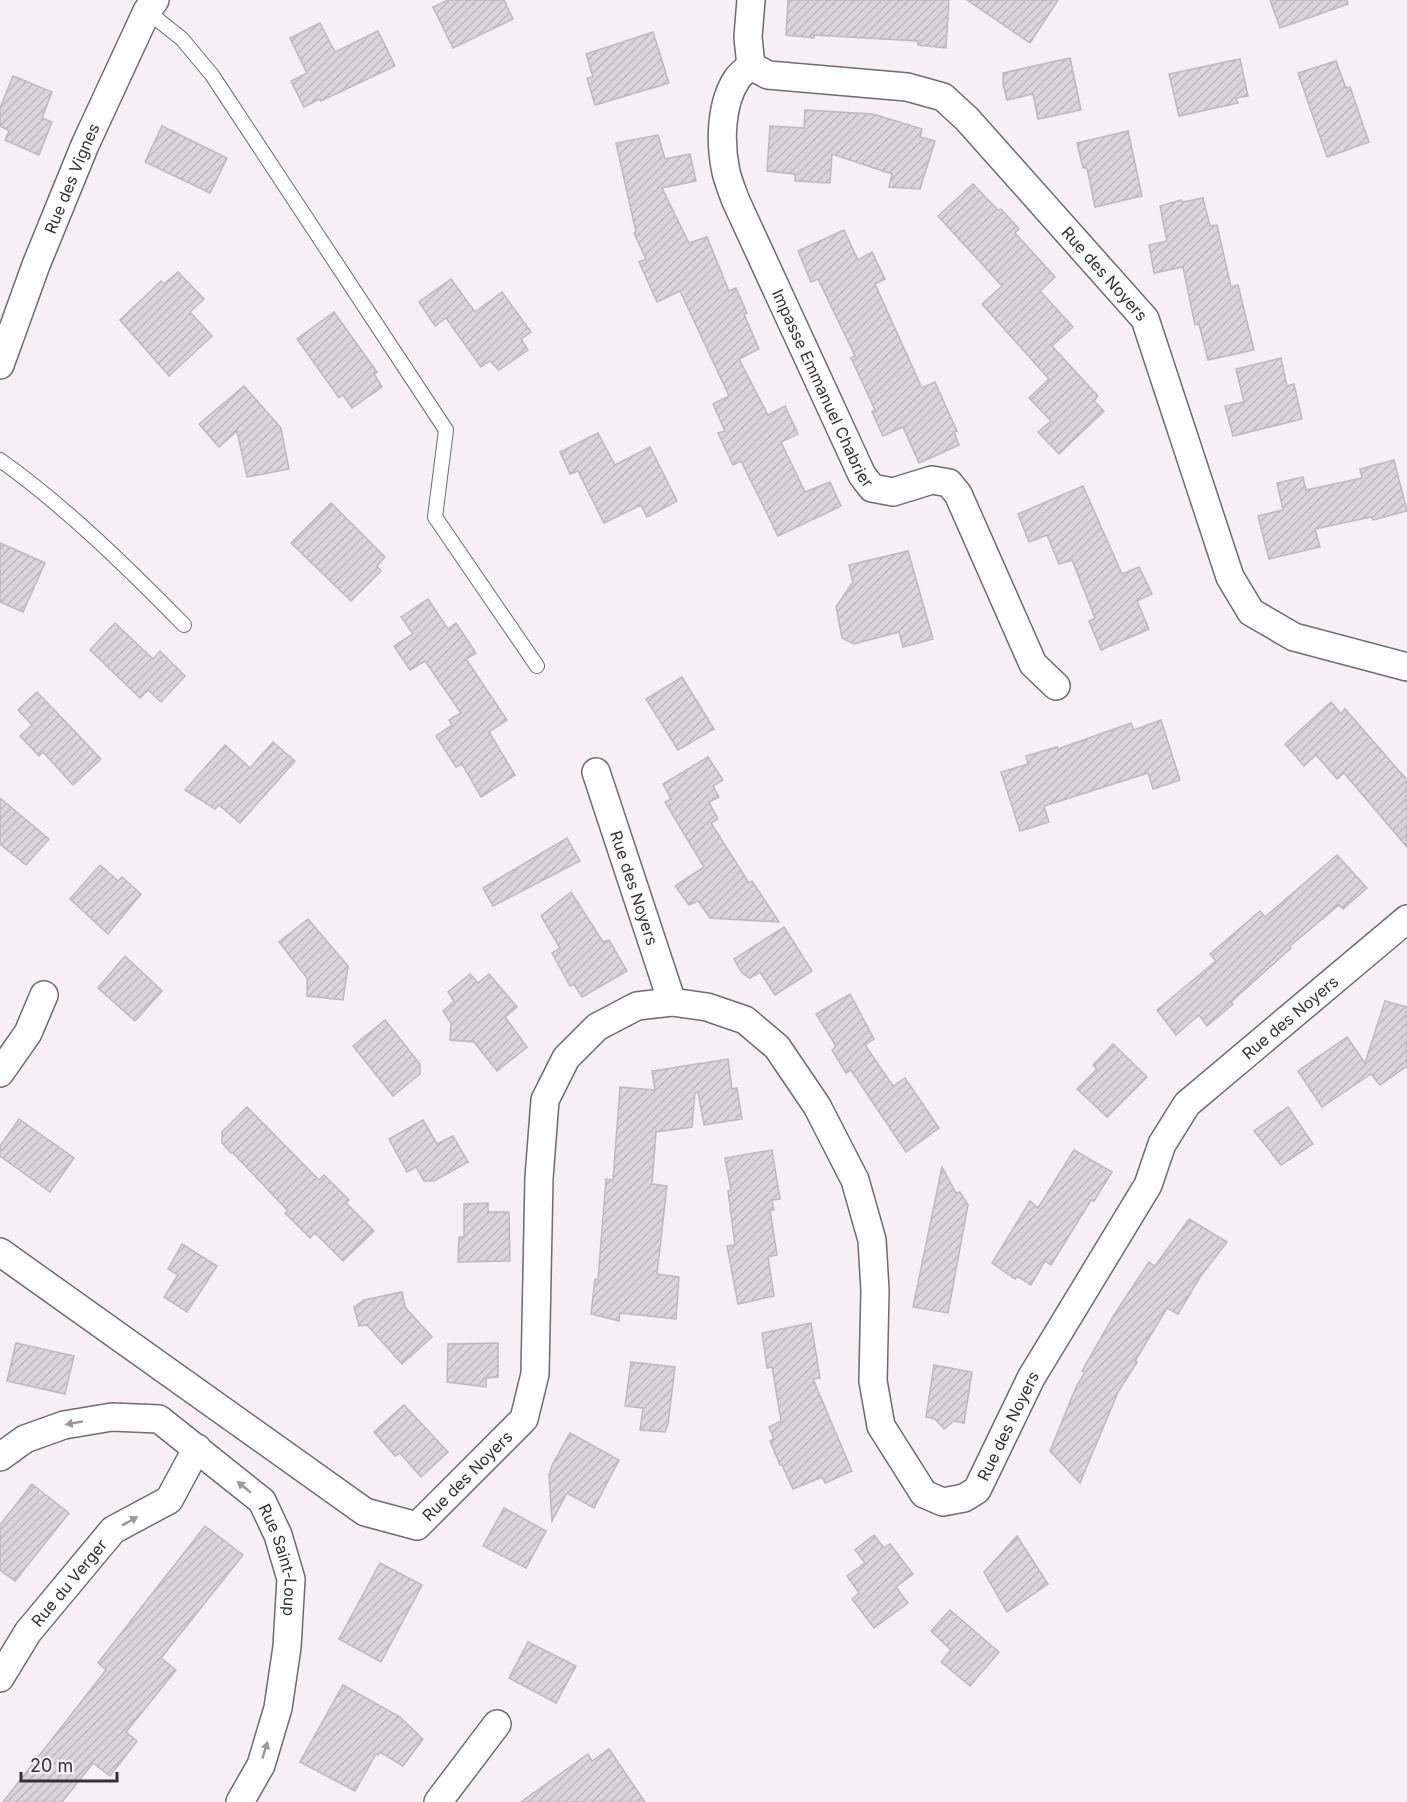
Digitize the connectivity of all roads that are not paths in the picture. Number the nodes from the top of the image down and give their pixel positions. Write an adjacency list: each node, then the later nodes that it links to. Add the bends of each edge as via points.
1 (751, 0): 3 (street)
2 (151, 6): 4 (street, Rue des Vignes, via 85,145); 7 (lane, via 212,75 446,430 435,517)
3 (751, 66): 8 (street, Rue des Noyers, via 768,75 907,87 943,97 968,119 1145,319 1230,577 1251,612 1294,637); 9 (street, Impasse Emmanuel Chabrier, via 738,78 725,112 726,172 862,475 872,488 893,492 932,480 949,483 958,494 1033,664)
4 (0, 364)
5 (0, 460): 6 (lane, via 27,478 131,571)
6 (184, 625)
7 (537, 666)
8 (1407, 667)
9 (1056, 686)
10 (596, 772): 13 (street, Rue des Noyers)
11 (1407, 919): 13 (street, Rue des Noyers, via 1186,1104 1162,1144 1148,1185 1031,1378 976,1490 964,1498 943,1502 924,1494 881,1426 873,1381 872,1239 855,1180 817,1106 777,1047 746,1020 707,1007)
12 (44, 995): 14 (street, via 28,1032)
13 (672, 1002): 16 (street, Rue des Noyers, via 637,1006 597,1027 566,1058 545,1100 539,1178 535,1374 524,1419 417,1526 365,1512)
14 (0, 1073)
15 (0, 1252): 16 (street, Rue des Noyers)
16 (184, 1382): 17 (street)
17 (159, 1419): 18 (street, Rue Saint-Loup); 19 (street, one-way to 19, via 112,1417 64,1425 25,1439)
18 (197, 1448): 20 (street, Rue du Verger, one-way to 18, via 28,1632 113,1530 169,1500); 22 (street, Rue Saint-Loup, one-way to 18, via 261,1765 278,1708 291,1579 278,1535 262,1501)
19 (0, 1457)
20 (0, 1678)
21 (497, 1724): 23 (street)
22 (240, 1802)
23 (438, 1802)

